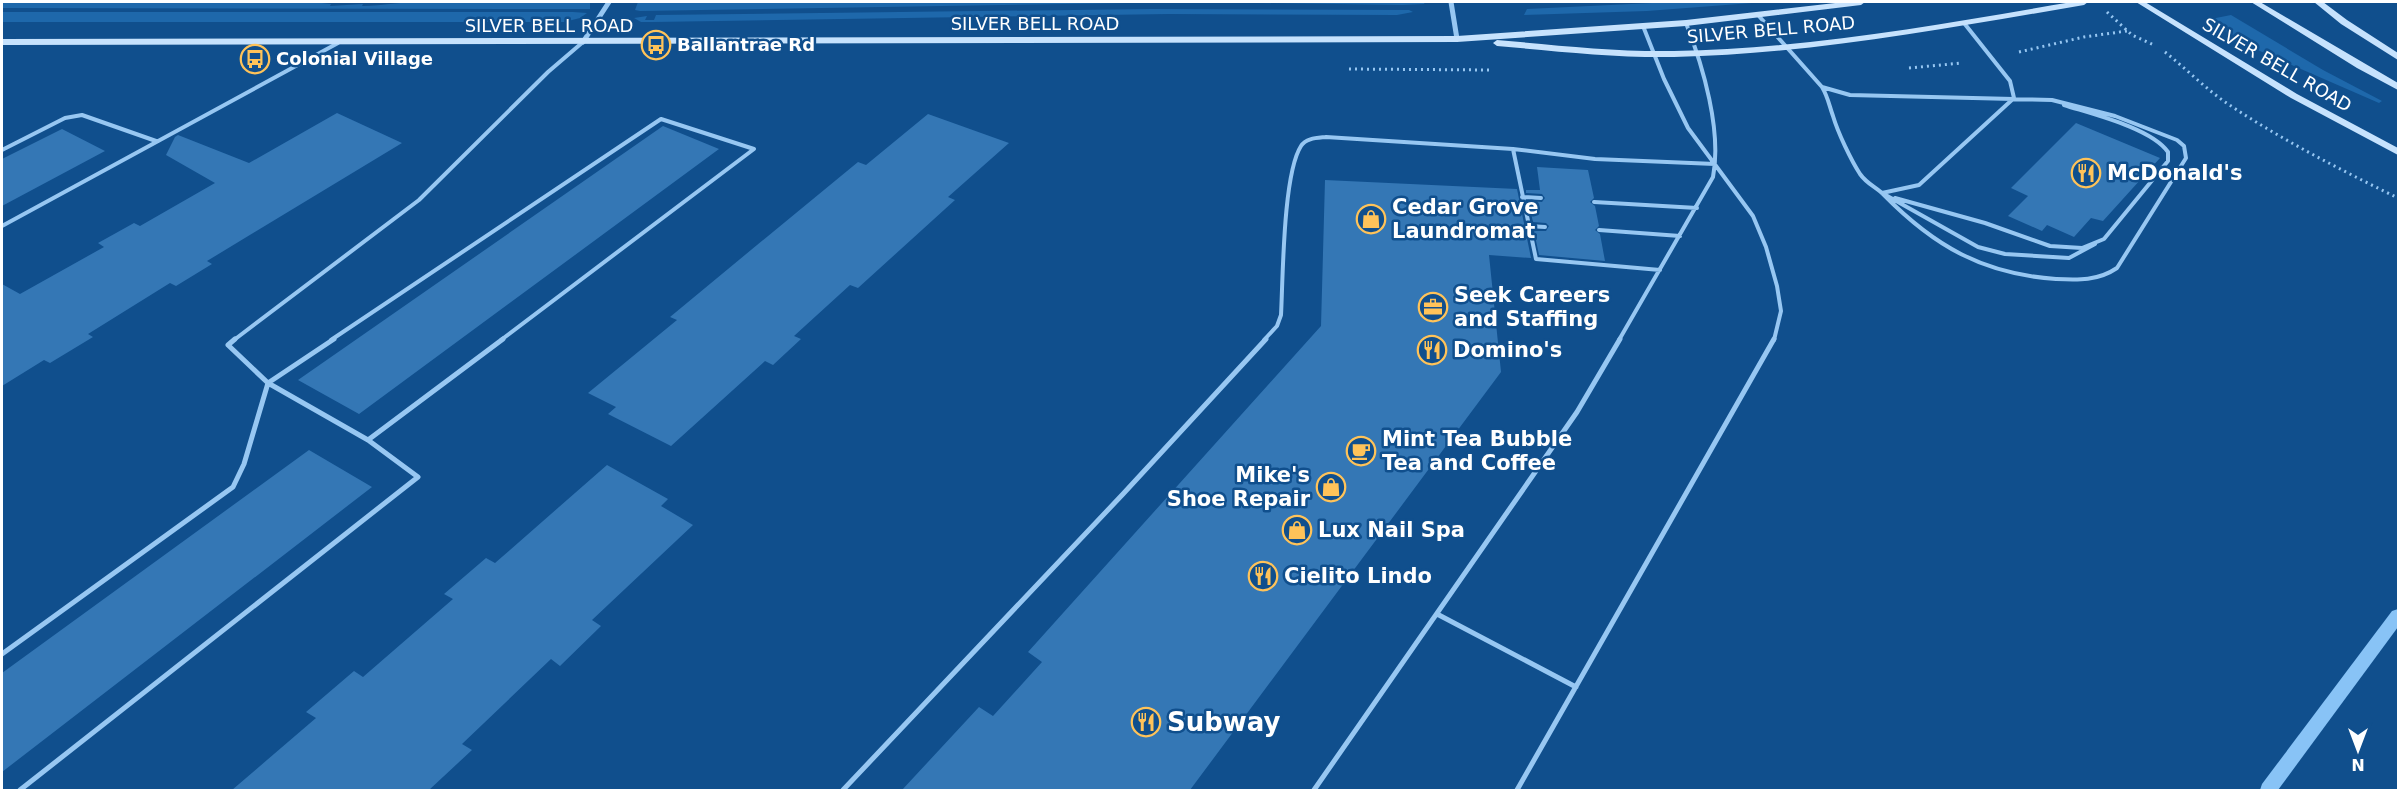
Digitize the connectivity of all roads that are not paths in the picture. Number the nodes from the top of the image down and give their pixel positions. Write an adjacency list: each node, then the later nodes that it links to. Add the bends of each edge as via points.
1 (609, 2): 14 (street)
2 (1451, 2): 12 (street)
3 (1861, 2): 8 (street, SILVER BELL ROAD)
4 (2084, 2): 10 (street, SILVER BELL ROAD)
5 (2140, 2): 26 (street, SILVER BELL ROAD, via 2294,96)
6 (2255, 2): 21 (street, SILVER BELL ROAD)
7 (2318, 2): 19 (street)
8 (1758, 15): 9 (street, SILVER BELL ROAD); 16 (lane)
9 (1686, 23): 11 (street, SILVER BELL ROAD); 17 (lane)
10 (1964, 23): 16 (street, SILVER BELL ROAD); 22 (lane, via 2010,81)
11 (1643, 26): 12 (street, SILVER BELL ROAD); 18 (lane)
12 (1457, 39): 14 (street, SILVER BELL ROAD); 18 (street, SILVER BELL ROAD)
13 (2, 42): 15 (street, SILVER BELL ROAD)
14 (583, 42): 15 (street, SILVER BELL ROAD); 40 (lane, via 419,200 228,345)
15 (338, 43): 23 (lane)
16 (1787, 47): 17 (street, SILVER BELL ROAD); 20 (lane)
17 (1698, 53): 18 (street, SILVER BELL ROAD); 27 (lane, via 1713,109)
18 (1654, 54): 27 (lane, via 1688,128)
19 (2398, 57)
20 (1822, 87): 22 (lane, via 1874,96); 28 (lane, via 1860,174)
21 (2398, 87)
22 (2014, 98): 28 (lane, via 1918,186); 28 (lane, via 2052,100 2089,108 2168,135 2184,146 2186,158 2109,275 2079,280 2043,278 1982,264 1911,223); 38 (lane, via 2045,100 2091,113 2149,138 2169,153 2168,161 2104,240)
23 (156, 141): 25 (lane, via 82,115 65,118); 33 (lane)
24 (1513, 149): 27 (lane, via 1595,159); 29 (lane); 46 (lane, via 1326,137 1303,144 1295,158 1291,183 1277,326 1124,494)
25 (2, 150)
26 (2398, 152)
27 (1715, 164): 32 (lane, via 1712,182); 44 (lane, via 1753,216 1766,247 1777,286 1779,326)
28 (1882, 193): 38 (lane, via 1986,223 2042,244 2072,249); 38 (lane, via 1953,234 1994,251 2069,258)
29 (1522, 197): 30 (lane); 34 (lane)
30 (1541, 198)
31 (1594, 202): 32 (lane)
32 (1697, 207): 37 (lane)
33 (2, 226)
34 (1528, 226): 35 (lane); 39 (lane, via 1536,260)
35 (1545, 227)
36 (1599, 230): 37 (lane)
37 (1680, 236): 39 (lane)
38 (2095, 244)
39 (1660, 270): 42 (lane, via 1577,412)
40 (267, 383): 41 (lane); 41 (lane, via 661,119 754,149); 43 (lane, via 244,464 233,487)
41 (368, 440): 45 (lane, via 418,477)
42 (1437, 614): 44 (lane); 47 (lane)
43 (2, 654)
44 (1576, 687): 48 (lane)
45 (20, 790)
46 (843, 790)
47 (1314, 790)
48 (1517, 790)

